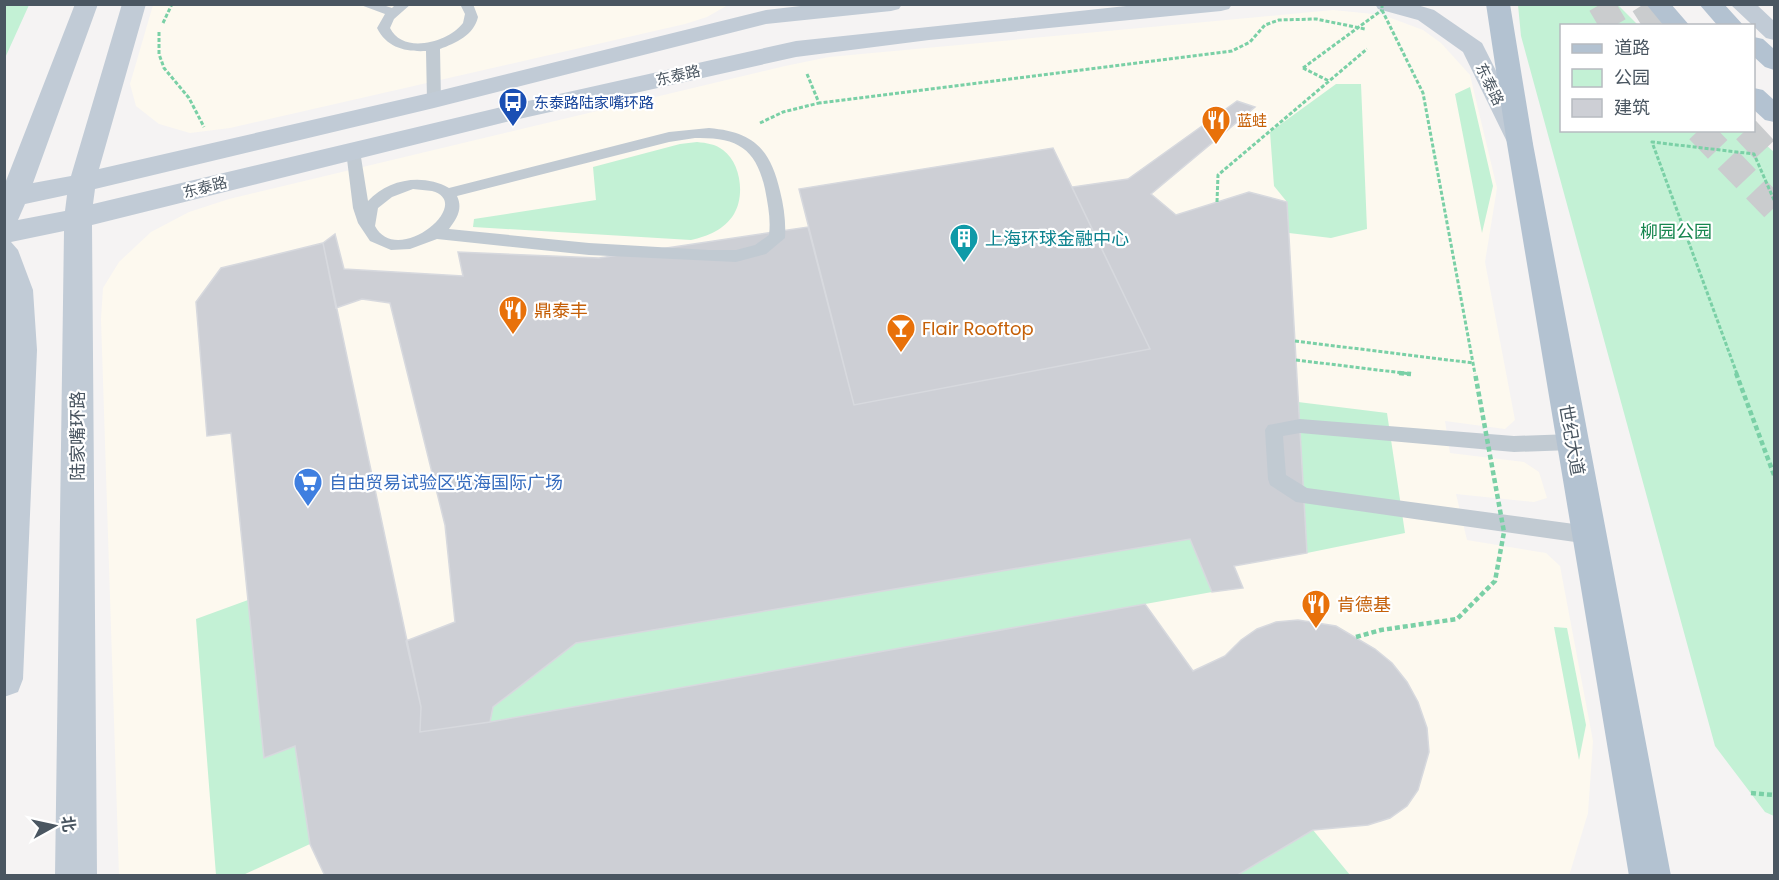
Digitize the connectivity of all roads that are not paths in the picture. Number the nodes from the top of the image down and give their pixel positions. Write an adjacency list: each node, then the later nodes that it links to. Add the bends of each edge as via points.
1 (87, 4): 31 (street)
2 (134, 4): 29 (street, 陆家嘴环路)
3 (364, 4): 15 (lane)
4 (405, 4): 15 (lane)
5 (466, 4): 20 (lane, via 472,19 468,27 460,35)
6 (891, 4): 12 (street, 东泰路)
7 (1221, 4): 21 (street, 东泰路)
8 (1498, 4): 27 (main road, 世纪大道)
9 (1657, 4): 17 (main road)
10 (1710, 4): 13 (main road)
11 (1383, 6): 22 (street, 东泰路, via 1426,15)
12 (804, 8): 14 (street, 东泰路); 21 (street)
13 (1744, 10): 18 (street)
14 (766, 11): 21 (street); 25 (street, 东泰路)
15 (393, 12): 20 (lane, via 383,29 393,43 405,47)
16 (1460, 14): 22 (street)
17 (1676, 24)
18 (1774, 33)
19 (1755, 45): 23 (main road)
20 (434, 46): 25 (lane)
21 (796, 49): 28 (street, 东泰路)
22 (1474, 51): 27 (street, 东泰路)
23 (1774, 62)
24 (1755, 97): 26 (main road)
25 (434, 100): 29 (street, 东泰路)
26 (1774, 114)
27 (1520, 144): 38 (main road, 世纪大道)
28 (353, 151): 32 (street, 东泰路); 36 (lane, via 361,208)
29 (82, 183): 31 (street, 东泰路); 32 (street, 陆家嘴环路)
30 (449, 193): 35 (lane, via 454,212); 35 (lane, via 669,137 723,133 742,140 766,164 779,221 777,238 760,250 736,256 589,249); 36 (lane, via 428,184 390,191 369,209 366,220)
31 (10, 197): 33 (street)
32 (78, 218): 34 (street, 东泰路); 41 (street, 陆家嘴环路)
33 (4, 221)
34 (4, 233)
35 (437, 233): 36 (lane, via 416,242 392,244)
36 (370, 234)
37 (4, 250): 40 (street, via 18,290 21,350)
38 (1572, 442): 39 (main road, 世纪大道); 39 (lane, via 1514,444 1299,426 1274,430 1277,479 1303,496)
39 (1589, 535): 42 (main road, 世纪大道)
40 (4, 679)
41 (75, 876)
42 (1650, 876)

